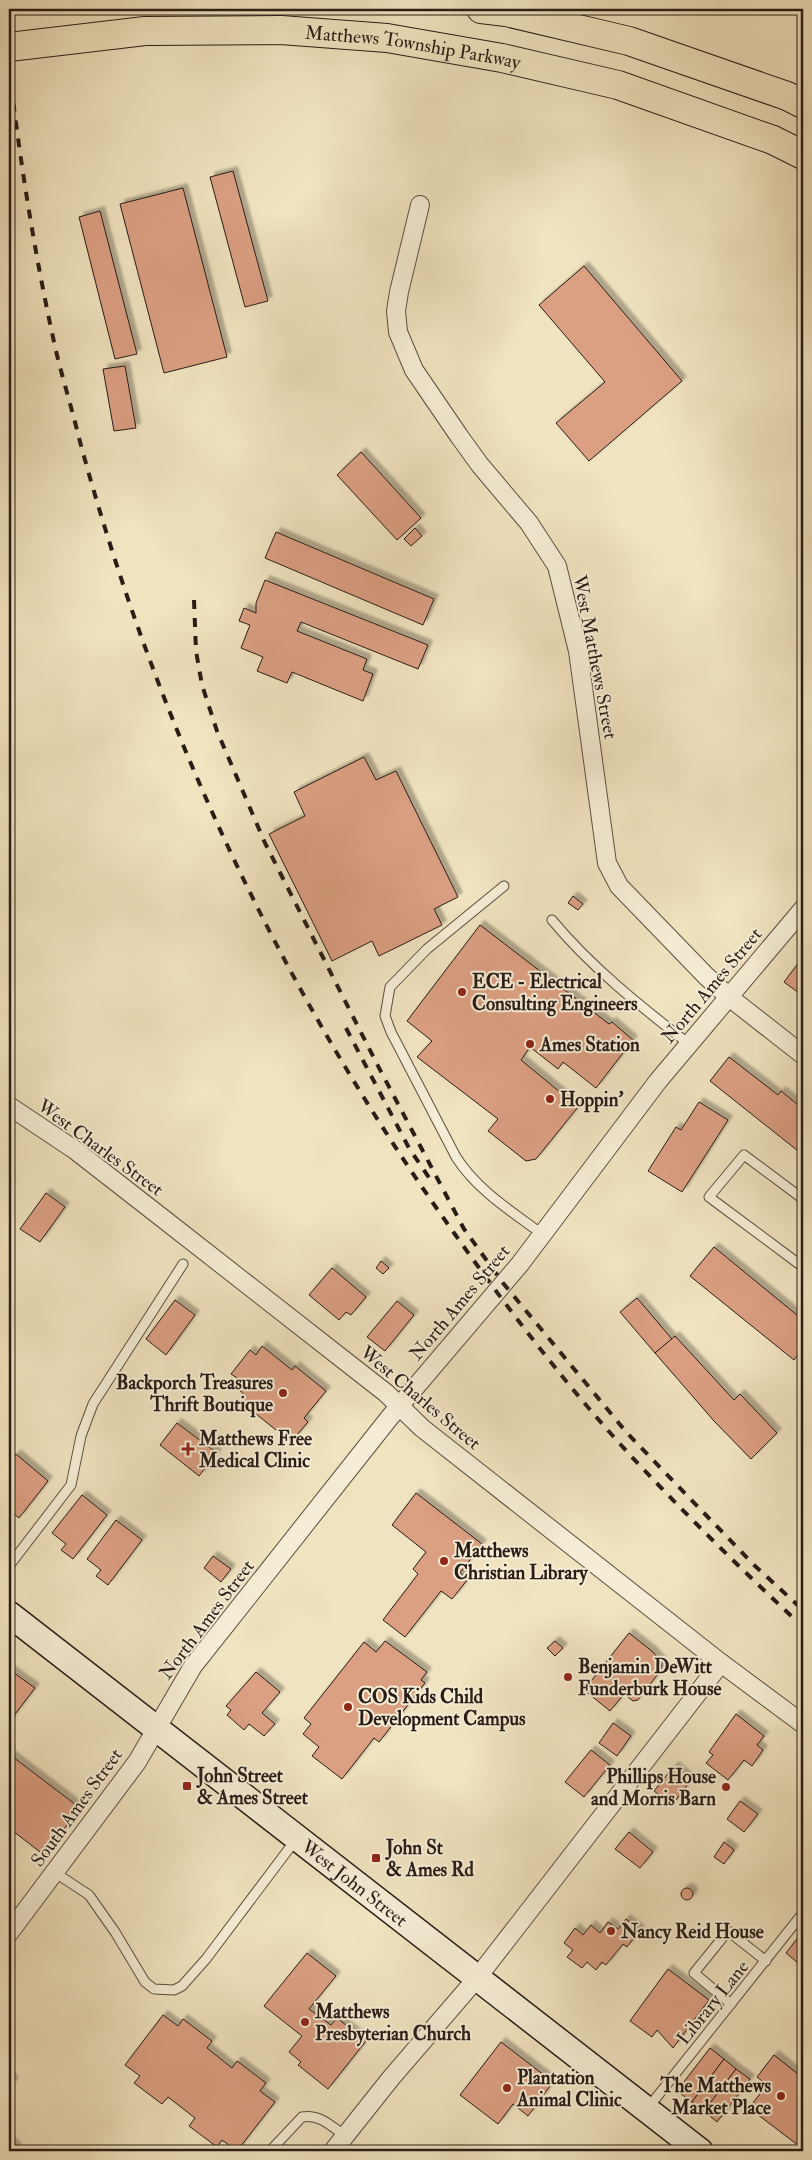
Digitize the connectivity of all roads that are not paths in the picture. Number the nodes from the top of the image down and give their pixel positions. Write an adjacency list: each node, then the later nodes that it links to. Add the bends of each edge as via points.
1 (481, 9): 3 (main road, via 629,40)
2 (9, 47): 4 (main road, Matthews Township Parkway, via 144,31 333,33 388,38 502,58 618,85 773,140)
3 (803, 104)
4 (803, 155)
5 (420, 205): 9 (street, West Matthews Street, via 399,292 396,311 398,332 414,370 480,465 529,523 557,566 578,651 607,863 619,886)
6 (504, 886): 14 (lane, via 428,949 390,987 385,1016 466,1174)
7 (803, 909): 9 (street, North Ames Street)
8 (552, 920): 10 (lane, via 583,955)
9 (729, 997): 10 (street, North Ames Street); 11 (street, West Matthews Street)
10 (689, 1044): 14 (street, North Ames Street)
11 (803, 1055)
12 (9, 1106): 17 (street, West Charles Street, via 76,1150)
13 (803, 1199): 16 (lane, via 744,1155 709,1197)
14 (542, 1234): 17 (street, North Ames Street)
15 (184, 1264): 18 (lane, via 93,1404 81,1436 70,1485)
16 (803, 1267)
17 (400, 1406): 20 (street, West Charles Street, via 422,1428); 22 (street, North Ames Street, via 193,1666)
18 (9, 1566)
19 (9, 1614): 22 (main road, West John Street)
20 (721, 1663): 21 (street, West Charles Street); 28 (street)
21 (803, 1724)
22 (156, 1729): 23 (main road, West John Street); 24 (street, South Ames Street, via 137,1762)
23 (297, 1838): 24 (lane, via 206,1959 182,1986 174,1990 154,1989 144,1982 89,1894); 28 (main road, West John Street)
24 (54, 1872): 26 (street, South Ames Street)
25 (803, 1913): 27 (lane, Library Lane)
26 (9, 1934)
27 (766, 1961): 29 (lane, Library Lane); 29 (lane, via 728,1930 694,1973)
28 (477, 1978): 30 (main road, West John Street); 31 (street)
29 (731, 2004): 30 (lane, Library Lane)
30 (646, 2110): 34 (main road, West John Street)
31 (346, 2136): 32 (lane, via 321,2118 302,2117); 33 (street)
32 (270, 2151)
33 (333, 2151)
34 (700, 2151)

